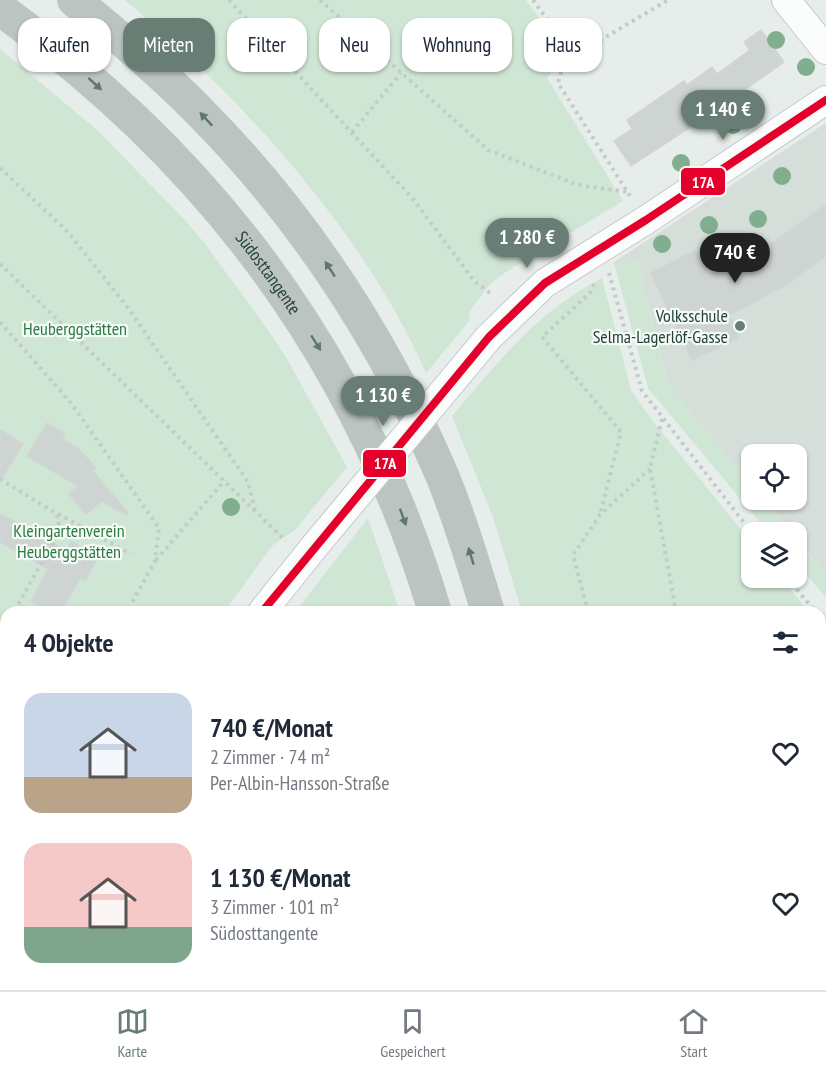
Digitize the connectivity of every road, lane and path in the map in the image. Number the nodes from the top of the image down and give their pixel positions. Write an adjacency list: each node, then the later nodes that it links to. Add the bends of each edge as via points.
1 (74, 0): 39 (highway, one-way to 1, via 466,539 419,425 361,317 322,258 278,200 199,111)
2 (229, 0): 14 (path)
3 (320, 0): 12 (path)
4 (533, 0): 8 (path)
5 (668, 0): 9 (path)
6 (786, 0): 10 (street)
7 (0, 9): 38 (highway, Südosttangente, one-way to 38, via 85,75 164,149 235,227 282,290 320,348 375,451 420,561)
8 (546, 18)
9 (602, 39)
10 (826, 50)
11 (561, 72): 16 (path, via 558,83)
12 (401, 73): 14 (path); 16 (path, via 488,150 578,185)
13 (826, 100): 17 (street)
14 (351, 132): 21 (path, via 414,200 474,281)
15 (0, 168): 27 (path, via 68,232 128,308 248,482)
16 (627, 192): 17 (path)
17 (646, 220): 31 (street, bridge, via 545,283 489,337)
18 (0, 264): 26 (path)
19 (609, 272): 23 (path, via 642,391)
20 (595, 283): 29 (path, via 590,293 543,337 621,432)
21 (490, 293)
22 (0, 322): 33 (path, via 71,403 159,528)
23 (662, 418): 24 (path); 30 (path)
24 (650, 468): 29 (path); 41 (path)
25 (0, 478): 28 (path)
26 (225, 480): 27 (path); 33 (path)
27 (255, 510): 31 (path)
28 (57, 514): 32 (path); 35 (path, via 60,530)
29 (600, 515): 40 (path, via 573,555)
30 (743, 522)
31 (302, 545): 37 (street)
32 (131, 554)
33 (155, 561): 36 (path)
34 (796, 588): 42 (path)
35 (17, 606)
36 (130, 606)
37 (266, 606)
38 (433, 606)
39 (486, 606)
40 (586, 606)
41 (675, 606)
42 (811, 606)

